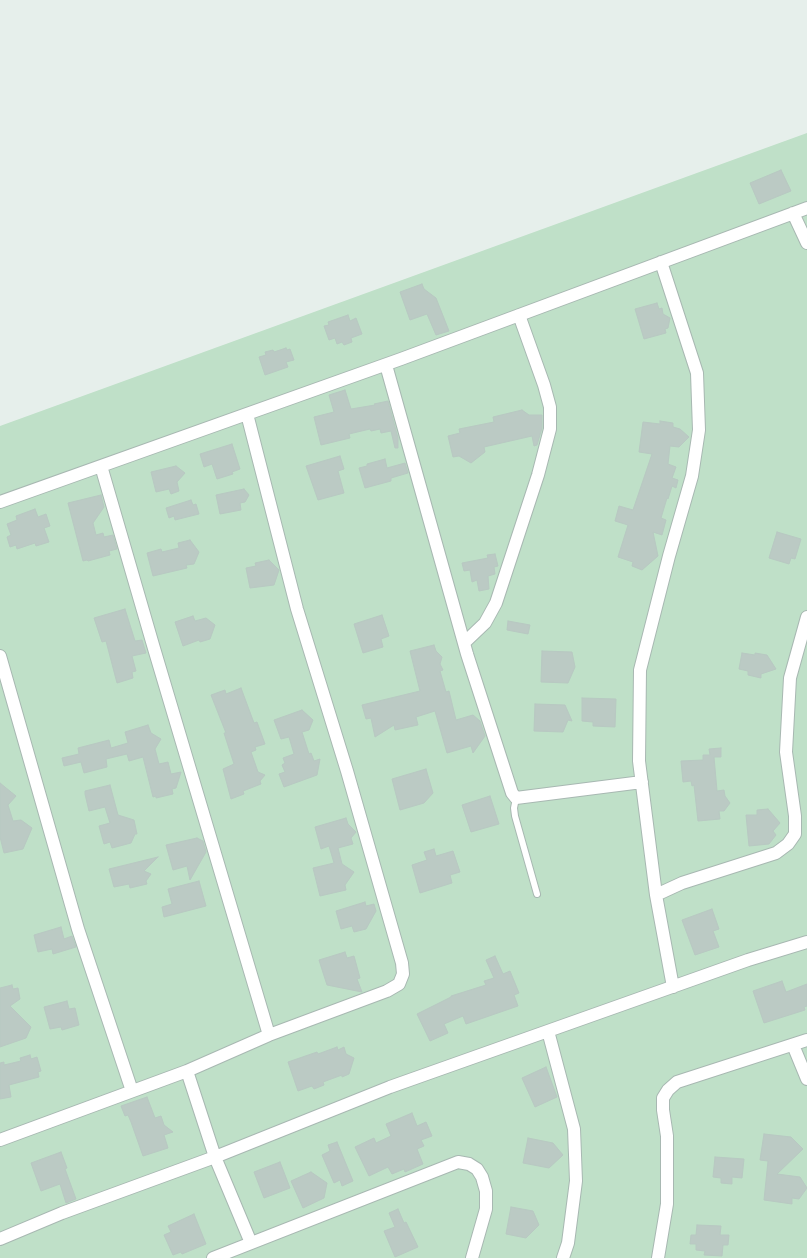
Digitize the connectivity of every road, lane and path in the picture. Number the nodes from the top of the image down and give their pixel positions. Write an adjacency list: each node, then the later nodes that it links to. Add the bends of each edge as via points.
1 (807, 208): 2 (street)
2 (793, 213): 3 (street); 4 (street)
3 (807, 243)
4 (661, 262): 5 (street); 13 (street, via 697,372 699,430 692,476 640,670 639,761)
5 (519, 315): 6 (street); 11 (street, via 550,406 550,429 496,603 485,623)
6 (386, 365): 7 (street); 11 (street)
7 (247, 414): 8 (street); 20 (street, via 297,609 348,771 403,974 399,984 387,991)
8 (101, 466): 9 (street); 20 (street)
9 (0, 502)
10 (807, 617): 16 (street, via 790,678 786,752 795,834 776,853 682,883)
11 (464, 643): 14 (street)
12 (0, 656): 25 (street, via 78,929)
13 (642, 782): 14 (street); 16 (street)
14 (516, 798): 15 (lane, via 515,816)
15 (537, 894)
16 (656, 895): 18 (street)
17 (807, 942): 18 (street)
18 (673, 987): 19 (street)
19 (548, 1031): 27 (street, via 390,1086); 32 (street, via 574,1129 576,1181)
20 (269, 1035): 23 (street)
21 (807, 1040): 22 (street)
22 (793, 1046): 24 (street); 33 (street, via 677,1082 668,1090 662,1110 667,1136 667,1204)
23 (187, 1071): 25 (street); 27 (street)
24 (807, 1079)
25 (132, 1091): 26 (street)
26 (0, 1140)
27 (215, 1157): 28 (street); 29 (street)
28 (0, 1239)
29 (251, 1243): 30 (street); 31 (street, via 458,1162 477,1169 486,1191 486,1208)
30 (213, 1258)
31 (472, 1258)
32 (563, 1258)
33 (658, 1258)

